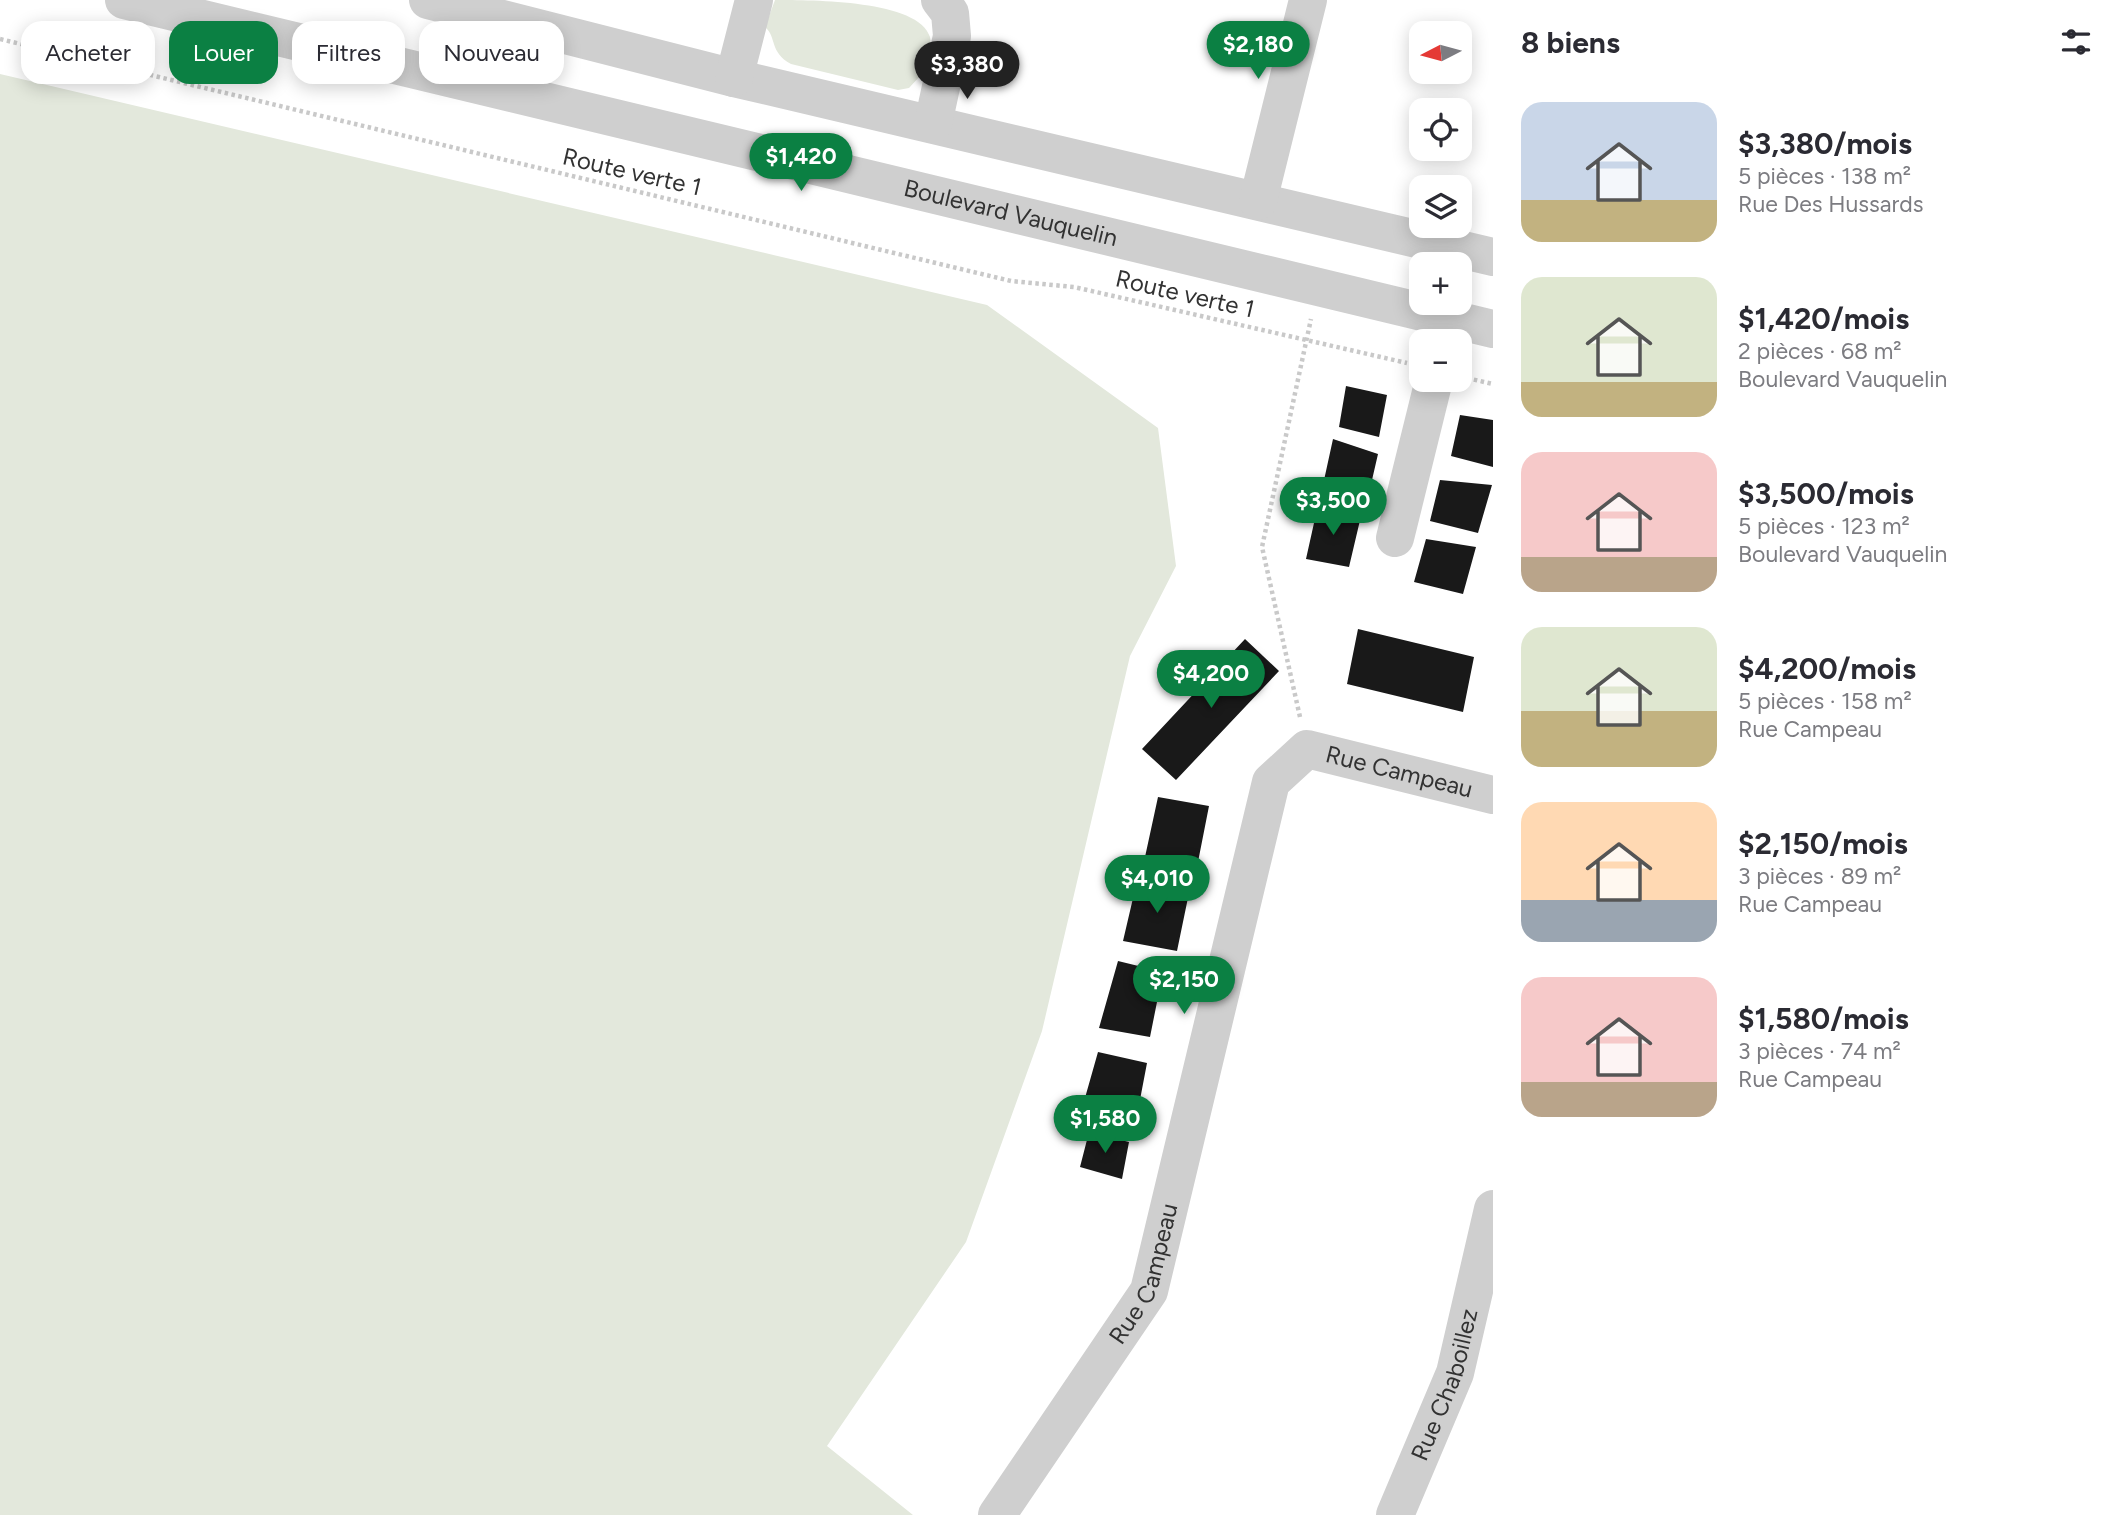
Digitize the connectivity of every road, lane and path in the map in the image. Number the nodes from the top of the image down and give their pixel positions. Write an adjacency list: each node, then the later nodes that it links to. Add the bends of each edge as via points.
1 (124, 0): 12 (street, Boulevard Vauquelin)
2 (428, 0): 7 (street)
3 (754, 0): 7 (street)
4 (940, 0): 8 (street, via 950,13 951,36)
5 (1308, 0): 9 (street)
6 (0, 39): 15 (path, Route verte 1, via 1011,281 1074,287)
7 (734, 78): 8 (street)
8 (933, 124): 9 (street)
9 (1258, 201): 10 (street)
10 (1493, 257)
11 (1311, 318): 15 (path)
12 (1443, 329)
13 (1472, 329): 14 (street, Boulevard Vauquelin)
14 (1493, 329)
15 (1307, 339): 16 (path, Route verte 1); 21 (path, via 1262,547)
16 (1409, 369)
17 (1472, 379): 18 (path)
18 (1493, 384)
19 (1418, 392): 20 (street)
20 (1395, 538)
21 (1307, 749): 22 (street, Rue Campeau); 24 (street, Rue Campeau, via 1271,782 1149,1291)
22 (1493, 795)
23 (1493, 1209): 25 (street, Rue Chaboillez, via 1455,1373)
24 (997, 1515)
25 (1395, 1515)

